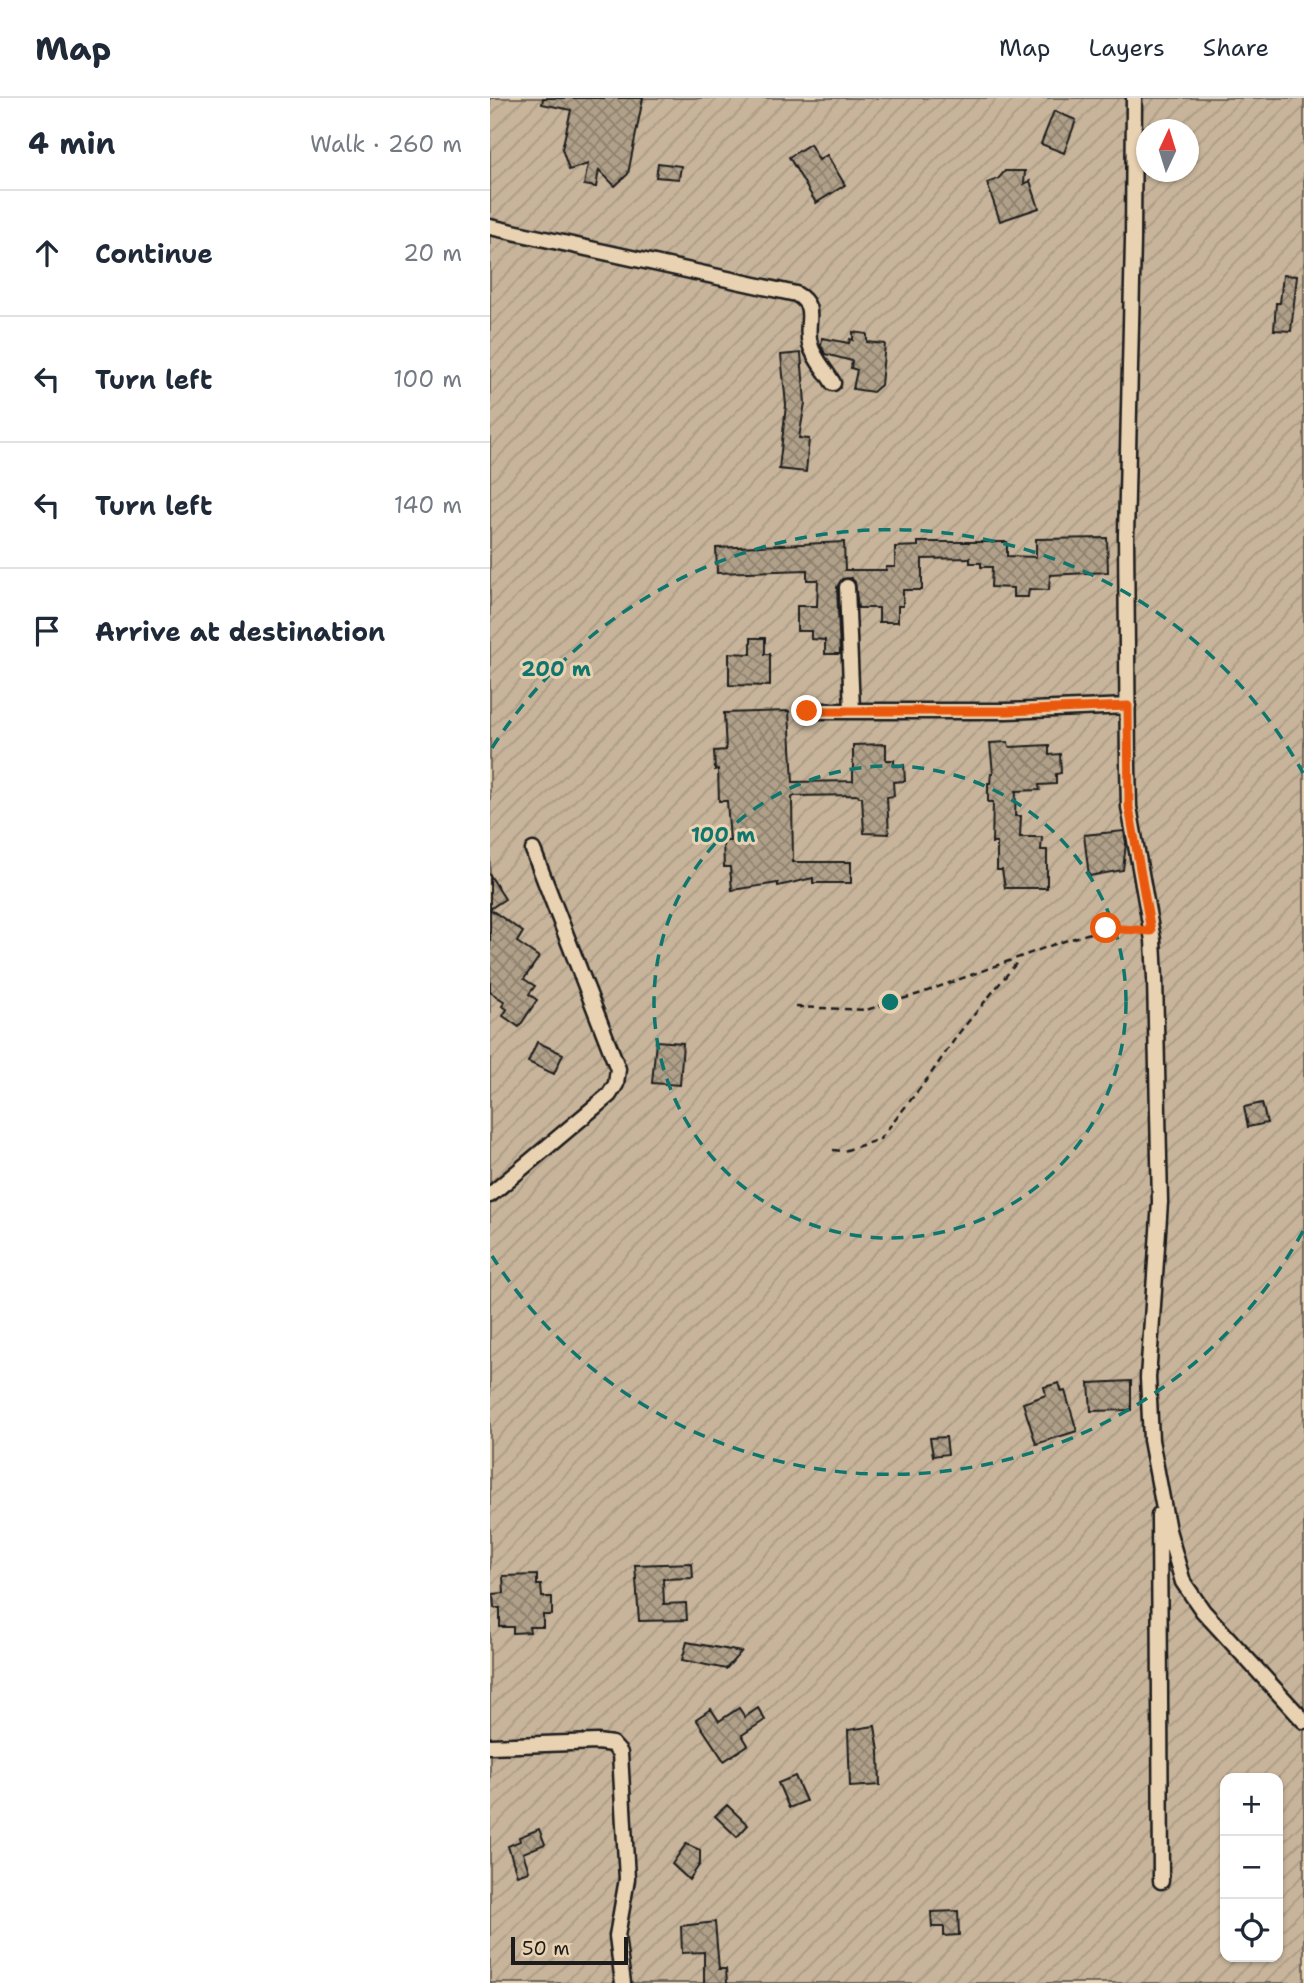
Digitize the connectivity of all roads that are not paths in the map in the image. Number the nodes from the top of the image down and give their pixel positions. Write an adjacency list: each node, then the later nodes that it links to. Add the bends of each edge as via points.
1 (1134, 98): 5 (street, via 1126,536)
2 (490, 227): 3 (street, via 796,294 810,309 810,347)
3 (833, 383)
4 (847, 587): 6 (street)
5 (1128, 706): 6 (street); 10 (street, via 1129,807 1155,978 1160,1202 1148,1378)
6 (852, 710): 7 (street)
7 (807, 711)
8 (533, 850): 9 (street, via 618,1069 609,1095)
9 (490, 1195)
10 (1158, 1478): 11 (street, via 1183,1582 1203,1611); 13 (street)
11 (1304, 1721)
12 (490, 1746): 14 (street, via 597,1742 611,1744 620,1753 627,1879 617,1936)
13 (1161, 1881)
14 (623, 1983)

